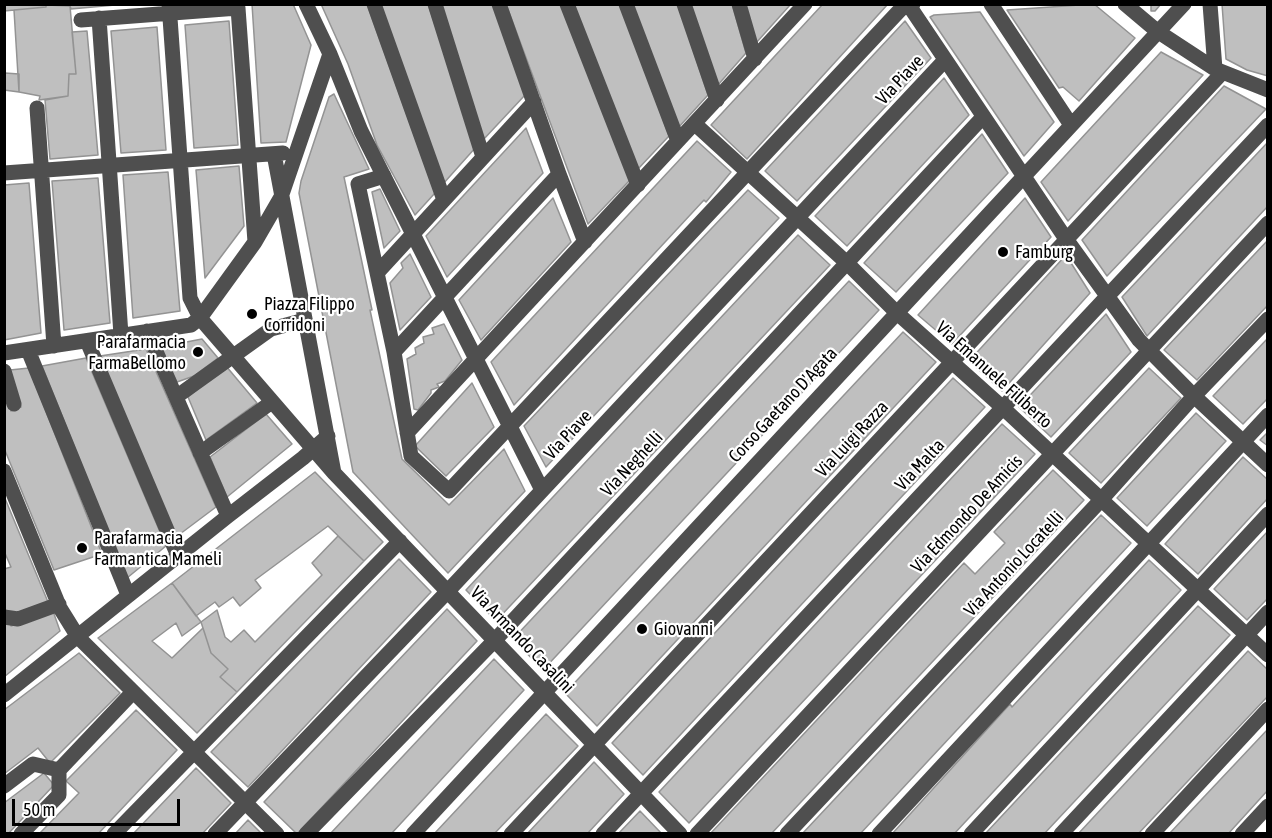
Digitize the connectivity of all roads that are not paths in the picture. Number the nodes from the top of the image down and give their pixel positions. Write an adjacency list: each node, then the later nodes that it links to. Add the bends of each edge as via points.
1 (306, 4): 20 (street)
2 (374, 4): 47 (street)
3 (435, 4): 36 (street)
4 (499, 4): 26 (street)
5 (567, 4): 45 (street)
6 (626, 4): 32 (street)
7 (684, 4): 25 (street)
8 (739, 4): 21 (street)
9 (913, 4): 13 (street)
10 (991, 4): 31 (street)
11 (1184, 4): 19 (street, Corso Gaetano D'Agata)
12 (1210, 4): 23 (street)
13 (908, 5): 22 (street); 41 (street)
14 (802, 6): 21 (street)
15 (1132, 8): 19 (street)
16 (170, 9): 17 (street); 35 (street, via 238,8); 37 (street)
17 (99, 18): 18 (street); 38 (street)
18 (81, 20)
19 (1157, 31): 23 (street); 31 (street, Corso Gaetano D'Agata)
20 (330, 54): 33 (street); 43 (street)
21 (755, 58): 25 (street)
22 (945, 60): 28 (street); 48 (street, Via Piave)
23 (1219, 71): 24 (street); 53 (street, Via Luigi Razza)
24 (1268, 90)
25 (717, 100): 29 (street)
26 (534, 102): 36 (street); 42 (street)
27 (37, 108): 39 (street)
28 (982, 118): 44 (street); 55 (street, Via Neghelli)
29 (695, 124): 32 (street); 41 (street, Via Emanuele Filiberto)
30 (1268, 124): 57 (street, Via Malta)
31 (1071, 125): 44 (street, Corso Gaetano D'Agata)
32 (678, 141): 45 (street)
33 (296, 152): 34 (street); 46 (street)
34 (274, 154): 35 (street); 46 (street)
35 (249, 156): 37 (street); 51 (street)
36 (483, 157): 47 (street)
37 (180, 160): 38 (street); 62 (street, Via Armando Casalini, via 190,298)
38 (109, 166): 39 (street); 64 (street)
39 (41, 170): 40 (street); 66 (street)
40 (4, 173)
41 (747, 173): 48 (street, Via Emanuele Filiberto); 81 (street)
42 (559, 174): 54 (street); 58 (street)
43 (384, 176): 50 (street); 56 (street, via 358,184)
44 (1024, 178): 53 (street); 59 (street, Corso Gaetano D'Agata)
45 (638, 185): 54 (street)
46 (281, 197): 51 (street); 52 (street)
47 (444, 200): 50 (street)
48 (797, 219): 55 (street, Via Emanuele Filiberto); 91 (street, Via Piave)
49 (1268, 223): 68 (street, Via Edmondo De Amicis)
50 (413, 234): 56 (street); 58 (street)
51 (258, 237): 52 (street); 62 (street)
52 (289, 238): 61 (street)
53 (1066, 239): 57 (street); 73 (street, Via Luigi Razza)
54 (585, 242): 72 (street)
55 (847, 263): 59 (street, Via Emanuele Filiberto); 106 (street, Via Neghelli)
56 (378, 272): 69 (street)
57 (1106, 295): 68 (street); 79 (street, Via Malta)
58 (444, 296): 69 (street); 72 (street)
59 (896, 312): 73 (street, Via Emanuele Filiberto); 109 (street, Corso Gaetano D'Agata)
60 (1268, 319): 75 (street, Via Antonio Locatelli)
61 (305, 320): 71 (street, via 271,329); 83 (street)
62 (196, 321): 63 (street); 71 (street, Via Armando Casalini)
63 (147, 331): 64 (street); 76 (street)
64 (121, 335): 65 (street)
65 (87, 340): 66 (street); 97 (street)
66 (54, 346): 67 (street)
67 (28, 350): 70 (street); 100 (street)
68 (1147, 350): 75 (street); 86 (street, Via Edmondo De Amicis)
69 (394, 352): 82 (street)
70 (4, 353)
71 (231, 356): 76 (street); 77 (street, Via Armando Casalini)
72 (476, 360): 81 (street); 82 (street)
73 (951, 362): 79 (street, Via Emanuele Filiberto); 112 (street, Via Luigi Razza)
74 (4, 371): 78 (street)
75 (1194, 396): 84 (street); 92 (street, Via Antonio Locatelli)
76 (176, 397): 85 (street)
77 (272, 402): 85 (street); 87 (street, Via Armando Casalini)
78 (14, 404)
79 (1002, 407): 86 (street, Via Emanuele Filiberto); 116 (street, Via Malta)
80 (1268, 415): 84 (street)
81 (509, 425): 82 (street, via 449,491 411,456); 91 (street)
82 (407, 433)
83 (328, 436): 87 (street); 90 (street)
84 (1242, 442): 88 (street); 96 (street)
85 (200, 453): 94 (street)
86 (1051, 453): 92 (street, Via Emanuele Filiberto); 128 (street, Via Edmondo De Amicis)
87 (308, 454): 90 (street, Via Armando Casalini); 94 (street)
88 (1268, 465)
89 (4, 471): 101 (street)
90 (334, 473): 95 (street, Via Armando Casalini)
91 (542, 490): 98 (street, Via Piave)
92 (1101, 500): 96 (street, Via Emanuele Filiberto); 129 (street, Via Antonio Locatelli)
93 (1268, 513): 99 (street)
94 (228, 516): 97 (street)
95 (400, 541): 98 (street, Via Armando Casalini); 113 (street)
96 (1147, 543): 99 (street, Via Emanuele Filiberto); 130 (street)
97 (178, 556): 100 (street)
98 (448, 591): 106 (street, Via Armando Casalini); 117 (street, Via Piave)
99 (1197, 591): 104 (street, Via Emanuele Filiberto); 131 (street)
100 (128, 595): 105 (street)
101 (59, 604): 103 (street, via 18,618); 105 (street)
102 (1268, 612): 104 (street)
103 (4, 617)
104 (1246, 635): 107 (street, Via Emanuele Filiberto); 132 (street)
105 (78, 637): 108 (street); 110 (street)
106 (495, 640): 109 (street, Via Armando Casalini); 123 (street, Via Neghelli)
107 (1268, 655)
108 (134, 692): 113 (street); 114 (street)
109 (545, 692): 112 (street, Via Armando Casalini); 124 (street, Corso Gaetano D'Agata)
110 (4, 695)
111 (1268, 709): 133 (street)
112 (595, 744): 116 (street, Via Armando Casalini); 125 (street, Via Luigi Razza)
113 (194, 752): 117 (street); 120 (street)
114 (59, 770): 115 (street, via 33,764); 119 (street, via 59,795)
115 (4, 786)
116 (641, 793): 126 (street, Via Malta); 127 (street, Via Armando Casalini)
117 (244, 801): 121 (street, Via Piave); 122 (street)
118 (1268, 806): 134 (street)
119 (21, 834)
120 (114, 834)
121 (214, 834)
122 (277, 834)
123 (306, 834)
124 (412, 834)
125 (511, 834)
126 (603, 834)
127 (680, 834)
128 (697, 834)
129 (787, 834)
130 (879, 834)
131 (971, 834)
132 (1062, 834)
133 (1152, 834)
134 (1242, 834)

